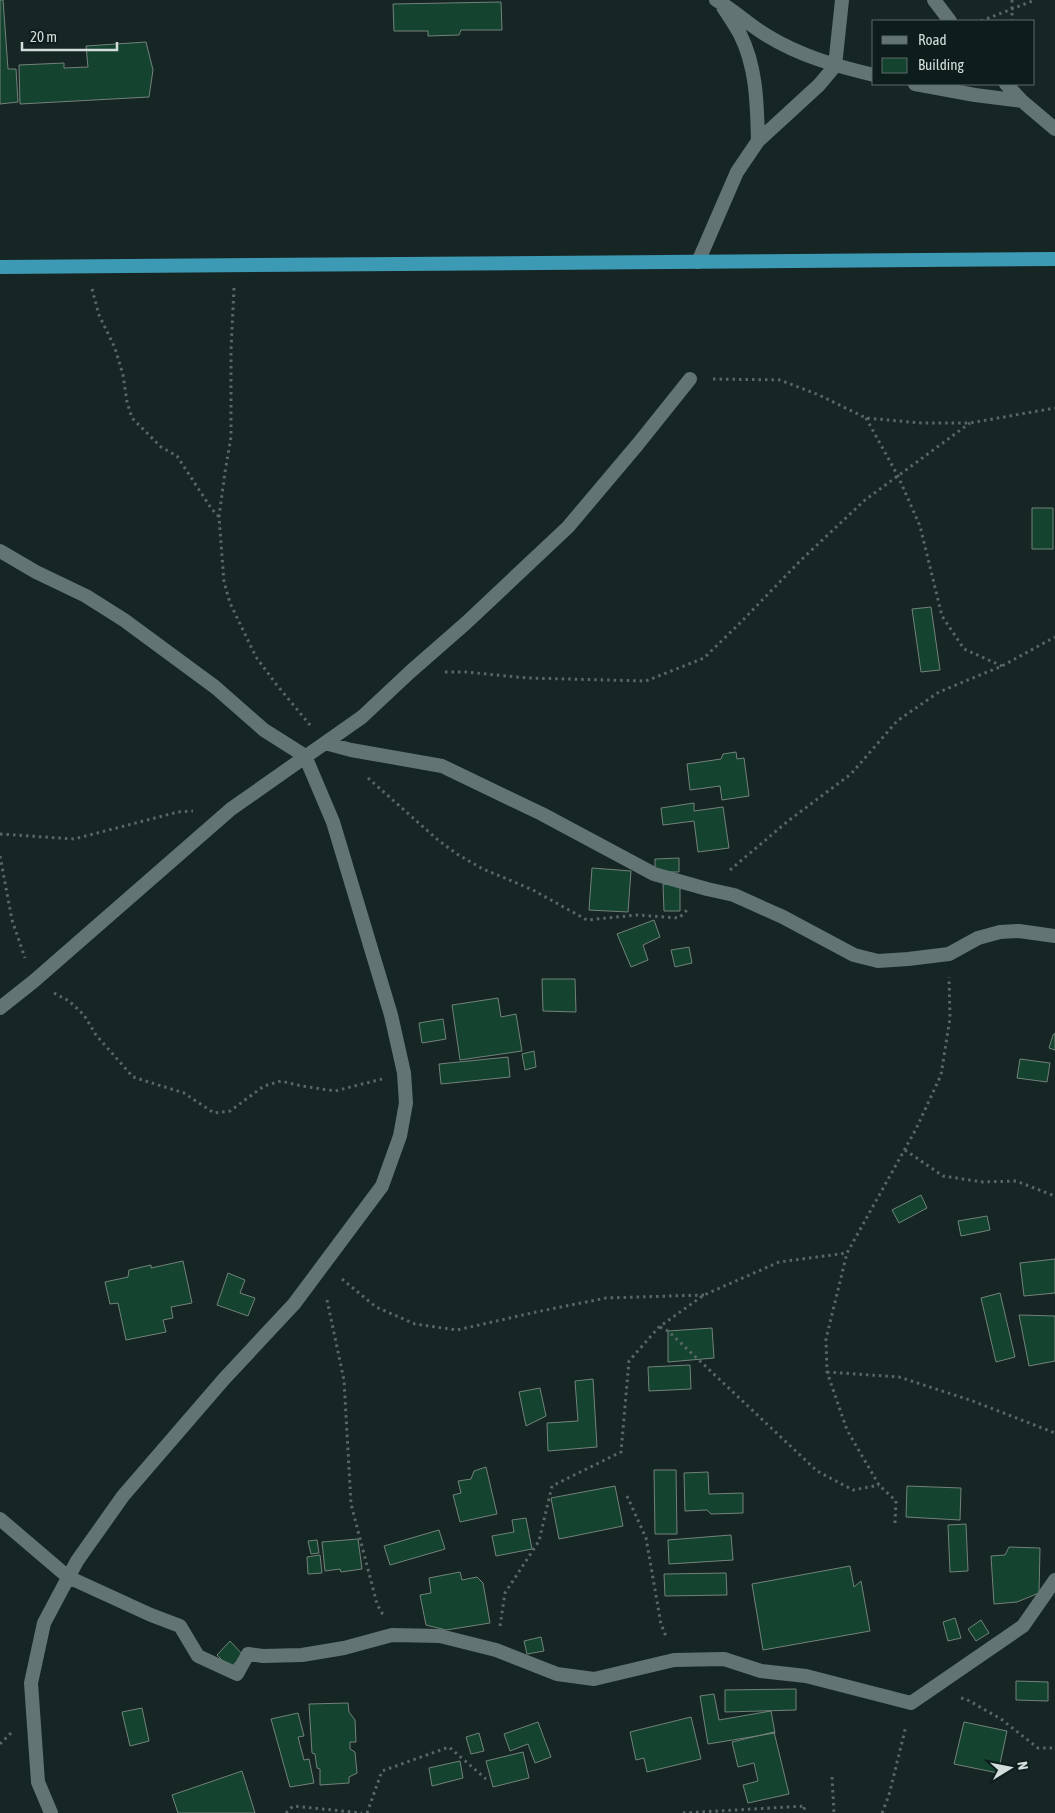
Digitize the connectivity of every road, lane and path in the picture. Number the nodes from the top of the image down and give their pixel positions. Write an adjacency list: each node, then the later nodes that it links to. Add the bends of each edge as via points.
1 (842, 0): 10 (street)
2 (934, 0): 7 (street)
3 (1012, 0): 6 (path)
4 (1035, 0): 6 (path)
5 (718, 1): 10 (street, via 766,35 797,52); 16 (street, via 740,34 750,59 757,94)
6 (1012, 10): 8 (path); 9 (path)
7 (949, 20)
8 (984, 20)
9 (1012, 20)
10 (835, 66): 11 (street); 16 (street)
11 (872, 75)
12 (920, 85): 14 (street)
13 (1007, 85): 14 (street)
14 (1022, 101): 15 (street)
15 (1055, 129)
16 (758, 142): 18 (street, via 737,172)
17 (1055, 259): 18 (highway)
18 (698, 262): 19 (highway)
19 (235, 265): 20 (highway); 27 (path, via 231,437)
20 (85, 266): 21 (highway); 27 (path, via 99,315 116,348 132,418 160,446 177,456)
21 (0, 267)
22 (690, 379): 24 (path, via 780,380); 31 (street, via 568,527)
23 (1055, 408): 25 (path)
24 (866, 418): 25 (path); 26 (path)
25 (970, 423): 26 (path)
26 (898, 476): 30 (path, via 920,526 942,616 964,649); 31 (path, via 865,500 801,560 704,658 646,681)
27 (219, 517): 32 (path, via 224,582 241,629 256,657)
28 (0, 551): 34 (street, via 124,620 215,687 264,730)
29 (1055, 637): 30 (path)
30 (1002, 666): 38 (path, via 939,692 897,721 851,774 788,821)
31 (410, 672): 32 (street, via 362,717)
32 (324, 743): 33 (street); 34 (street)
33 (351, 750): 38 (street, via 442,766 542,814 654,874); 38 (path, via 363,773 444,845 483,869 533,890 587,920 637,915 679,918)
34 (305, 756): 35 (street); 43 (street, via 333,822)
35 (231, 809): 36 (path, via 178,812 74,839); 41 (street)
36 (0, 834)
37 (0, 856): 41 (path, via 12,920)
38 (707, 889): 40 (street, via 750,902 854,955 878,961)
39 (1055, 936): 40 (street, via 1000,932 978,938)
40 (949, 954): 44 (path, via 950,1018 940,1075)
41 (34, 982): 42 (street); 43 (path, via 69,1001 84,1015 96,1035 133,1077 184,1093 214,1113 230,1111 264,1086 281,1081 335,1091)
42 (0, 1008)
43 (404, 1073): 47 (street, via 406,1103 400,1136 382,1186)
44 (905, 1150): 45 (path, via 943,1176 983,1182 1016,1181); 46 (path)
45 (1055, 1196)
46 (847, 1253): 48 (path, via 779,1262); 50 (path, via 826,1339)
47 (322, 1267): 48 (path, via 376,1308 415,1324 457,1330 606,1298); 56 (street, via 294,1304 224,1378 123,1496); 58 (path, via 344,1380 351,1504 377,1604)
48 (704, 1295): 49 (path)
49 (659, 1327): 52 (path, via 668,1330 817,1471 853,1490); 59 (path, via 629,1361 621,1452 552,1486 539,1541 505,1593)
50 (827, 1372): 51 (path, via 898,1377 970,1400); 52 (path, via 847,1430)
51 (1055, 1433)
52 (879, 1485): 55 (path, via 896,1501)
53 (627, 1496): 60 (path, via 646,1538 661,1624)
54 (0, 1519): 56 (street)
55 (895, 1523)
56 (68, 1577): 58 (street, via 180,1626 198,1656 237,1674 248,1654 302,1655); 66 (street, via 44,1623 31,1684 38,1782)
57 (1055, 1580): 62 (street, via 1023,1626)
58 (392, 1635): 59 (street, via 440,1636)
59 (496, 1650): 60 (street, via 557,1674 594,1680)
60 (674, 1660): 62 (street, via 724,1659 760,1671 806,1676)
61 (959, 1697): 63 (path, via 1001,1719 1038,1748)
62 (911, 1703): 73 (path)
63 (1055, 1748)
64 (832, 1777): 72 (path)
65 (486, 1779): 69 (path, via 449,1747 382,1771)
66 (51, 1813)
67 (286, 1813): 68 (path, via 293,1806)
68 (362, 1813)
69 (367, 1813)
70 (682, 1813): 71 (path, via 805,1806)
71 (803, 1813)
72 (834, 1813)
73 (882, 1813)

